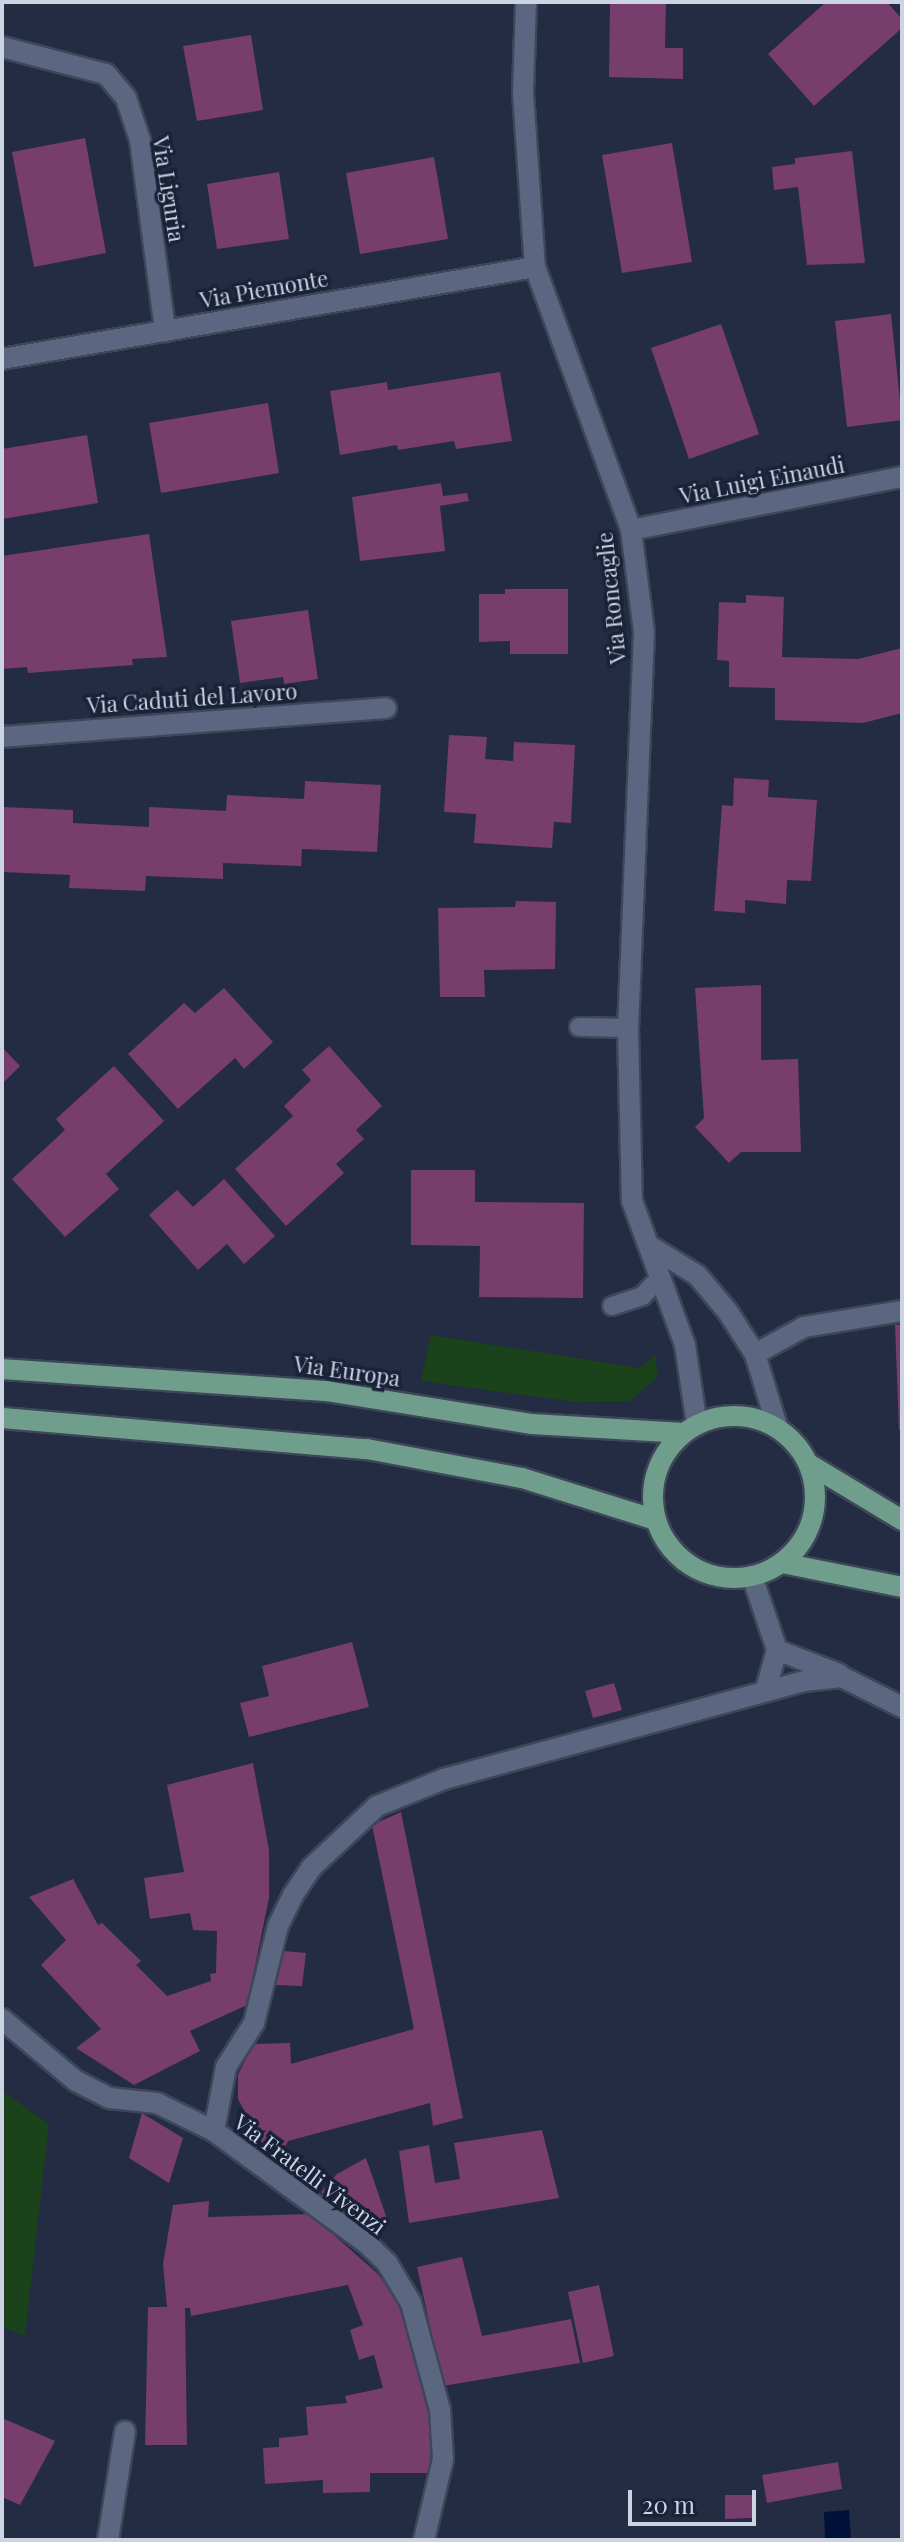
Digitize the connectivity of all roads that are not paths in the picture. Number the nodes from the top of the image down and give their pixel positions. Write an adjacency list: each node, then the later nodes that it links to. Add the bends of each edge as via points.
1 (526, 2): 3 (street, Via Roncaglie, via 523,92)
2 (2, 47): 4 (street, Via Liguria, via 106,74 126,98 140,140)
3 (535, 267): 4 (street, Via Piemonte); 7 (street, Via Roncaglie)
4 (165, 331): 5 (street, Via Piemonte)
5 (2, 359)
6 (902, 477): 7 (street, Via Luigi Einaudi)
7 (631, 530): 11 (street, Via Roncaglie, via 644,632)
8 (386, 708): 9 (street, Via Caduti del Lavoro)
9 (2, 737)
10 (579, 1027): 11 (lane)
11 (628, 1028): 12 (street, Via Roncaglie, via 632,1201)
12 (653, 1248): 13 (street, Via Roncaglie); 16 (street, via 697,1275)
13 (661, 1277): 14 (lane, via 642,1296); 19 (street, Via Roncaglie, via 685,1345)
14 (612, 1306)
15 (902, 1311): 16 (street, via 804,1327)
16 (755, 1354): 20 (street)
17 (2, 1369): 19 (main road, Via Europa, via 278,1386 532,1424)
18 (2, 1418): 22 (main road, via 367,1449 522,1478)
19 (690, 1429): 20 (main road, Via Europa, via 723,1416 752,1417); 22 (main road, via 670,1447 655,1482)
20 (778, 1429): 21 (main road)
21 (809, 1464): 23 (main road); 24 (main road, via 815,1507 798,1548)
22 (656, 1520): 25 (main road, via 677,1554 693,1567 711,1575)
23 (902, 1520)
24 (782, 1563): 25 (main road); 26 (main road)
25 (752, 1576): 27 (street)
26 (900, 1588)
27 (777, 1650): 28 (street); 29 (street)
28 (842, 1677): 29 (street, Via Fratelli Vivenzi); 30 (street)
29 (766, 1688): 32 (street, Via Fratelli Vivenzi, via 444,1779 377,1806 311,1868 293,1895 278,1926 254,2023 226,2067)
30 (902, 1707)
31 (2, 2019): 32 (street, via 76,2081 110,2098 157,2103)
32 (214, 2131): 35 (street, Via Fratelli Vivenzi, via 366,2243 387,2263 411,2303 440,2410 442,2447)
33 (125, 2431): 34 (street)
34 (108, 2540)
35 (424, 2540)

